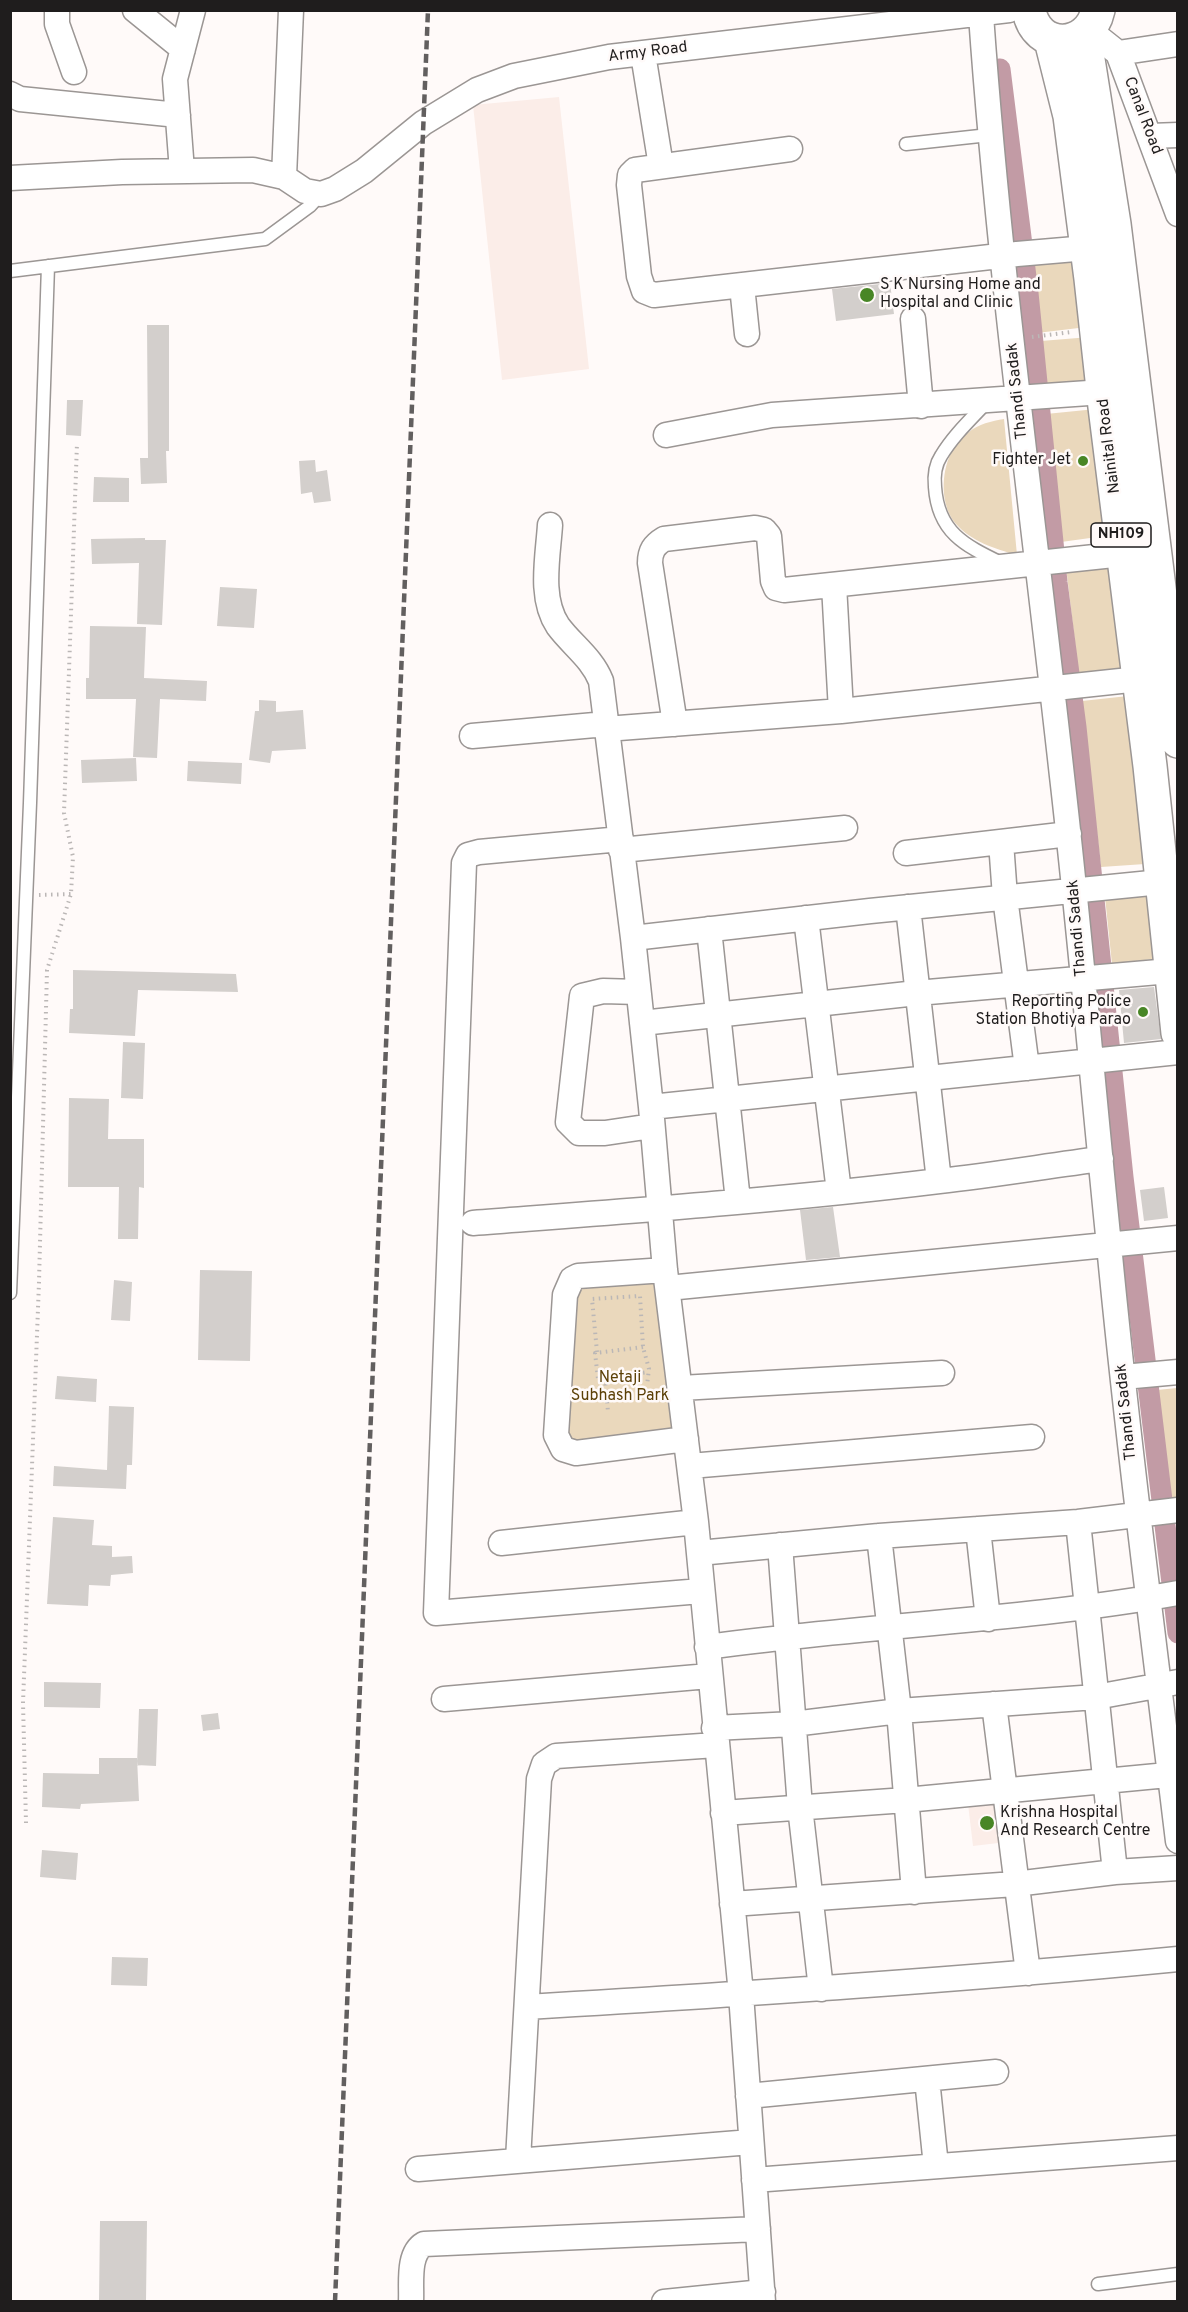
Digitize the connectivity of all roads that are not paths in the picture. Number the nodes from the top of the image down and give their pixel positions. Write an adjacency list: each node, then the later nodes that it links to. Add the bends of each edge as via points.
1 (57, 10): 14 (street, via 57,24)
2 (135, 10): 11 (street)
3 (193, 10): 11 (street)
4 (291, 10): 24 (street)
5 (1009, 10): 7 (street, Army Road)
6 (1029, 10): 9 (highway, via 1035,27)
7 (981, 15): 13 (street, Army Road); 17 (street, Thandi Sadak)
8 (1090, 25): 9 (highway, via 1072,41); 12 (street); 35 (highway, Nainital Road / NH109, via 1114,224)
9 (1051, 40): 28 (highway, Nainital Road / NH109, via 1070,116)
10 (1178, 44): 12 (street)
11 (183, 49): 16 (street, via 175,79)
12 (1118, 52): 19 (street, Canal Road)
13 (644, 54): 22 (street); 26 (street, Army Road, via 514,76 477,90 423,123 364,171)
14 (74, 72)
15 (10, 94): 16 (street, via 20,99)
16 (178, 115): 23 (street)
17 (989, 135): 20 (lane); 29 (street, Thandi Sadak)
18 (1178, 135): 19 (street)
19 (1150, 136): 27 (street, Canal Road)
20 (906, 144)
21 (790, 149): 22 (street)
22 (661, 166): 32 (street, via 635,170 630,175 639,276 644,291 654,295)
23 (182, 171): 24 (street, via 254,170); 25 (street)
24 (284, 177): 26 (street, via 305,191)
25 (10, 178)
26 (321, 194): 30 (lane, via 265,239)
27 (1178, 214)
28 (1087, 248): 29 (street); 35 (highway, Nainital Road / NH109, via 1096,329)
29 (1016, 254): 32 (street); 36 (street, Thandi Sadak)
30 (48, 266): 31 (lane); 89 (lane)
31 (10, 271)
32 (742, 285): 34 (street)
33 (913, 319): 38 (street)
34 (747, 334)
35 (1119, 390): 36 (street); 41 (highway, Nainital Road / NH109); 51 (highway, Nainital Road / NH109)
36 (1032, 397): 37 (street); 42 (street, Thandi Sadak)
37 (988, 401): 38 (street); 43 (lane, via 939,458 934,476 936,503 942,522 952,532)
38 (921, 406): 39 (street, via 772,415)
39 (666, 435)
40 (550, 525): 49 (street, via 550,611 596,668)
41 (1124, 554): 42 (street); 45 (highway, Nainital Road / NH109)
42 (1048, 562): 43 (street); 46 (street, Thandi Sadak)
43 (1008, 566): 44 (street)
44 (834, 585): 47 (street); 48 (street, via 776,588 769,536 764,530 664,539 656,544 650,553 650,563)
45 (1139, 679): 46 (street); 57 (highway, Nainital Road / NH109)
46 (1063, 688): 47 (street); 53 (street, Thandi Sadak)
47 (841, 711): 48 (street)
48 (675, 724): 49 (street)
49 (606, 727): 50 (street); 55 (street)
50 (472, 736)
51 (1178, 741)
52 (845, 828): 55 (street)
53 (1069, 834): 54 (street); 58 (street, Thandi Sadak)
54 (1001, 842): 56 (street); 59 (street)
55 (621, 844): 63 (street); 104 (street, via 478,852 468,855 464,863 435,1613)
56 (906, 853)
57 (1161, 882): 58 (street); 64 (highway, Nainital Road / NH109)
58 (1087, 889): 59 (street); 65 (street, Thandi Sadak)
59 (1005, 897): 60 (street); 66 (street)
60 (908, 907): 61 (street); 68 (street)
61 (806, 918): 62 (street); 69 (street)
62 (709, 929): 63 (street); 70 (street)
63 (633, 938): 67 (street)
64 (1170, 971): 65 (street); 72 (highway, Nainital Road / NH109)
65 (1095, 976): 66 (street); 74 (street, Thandi Sadak)
66 (1017, 984): 68 (street); 75 (street)
67 (638, 992): 71 (street); 79 (street, via 603,991 582,996 568,1122 579,1133 605,1133)
68 (917, 993): 69 (street); 76 (street)
69 (816, 1003): 70 (street); 77 (street)
70 (718, 1014): 71 (street); 78 (street)
71 (642, 1023): 79 (street)
72 (1178, 1033)
73 (1178, 1052): 74 (street)
74 (1104, 1059): 75 (street); 80 (street, Thandi Sadak)
75 (1027, 1068): 76 (street)
76 (927, 1080): 77 (street); 81 (street)
77 (828, 1090): 78 (street); 82 (street)
78 (726, 1100): 79 (street); 83 (street)
79 (651, 1117): 84 (street)
80 (1101, 1159): 81 (street); 87 (street, Thandi Sadak)
81 (939, 1181): 82 (street)
82 (839, 1192): 83 (street)
83 (738, 1201): 84 (street)
84 (660, 1209): 85 (street); 88 (street)
85 (473, 1223)
86 (1178, 1238): 87 (street)
87 (1123, 1244): 88 (street); 91 (street, Thandi Sadak)
88 (666, 1279): 92 (street); 94 (street, via 572,1279 565,1295 556,1435 563,1449 576,1453)
89 (10, 1293)
90 (942, 1373): 92 (street)
91 (1148, 1375): 96 (street, Thandi Sadak)
92 (681, 1388): 94 (street)
93 (1032, 1437): 95 (street)
94 (686, 1439): 95 (street)
95 (690, 1466): 97 (street)
96 (1161, 1511): 98 (street); 105 (street, Thandi Sadak)
97 (696, 1522): 101 (street); 103 (street)
98 (1078, 1522): 99 (street); 106 (street)
99 (978, 1528): 100 (street); 107 (street)
100 (879, 1536): 102 (street); 108 (street)
101 (501, 1543)
102 (780, 1545): 103 (street); 109 (street)
103 (699, 1553): 104 (street)
104 (701, 1591): 110 (street)
105 (1163, 1596): 106 (street); 112 (street, Thandi Sadak)
106 (1087, 1606): 107 (street); 113 (street)
107 (988, 1619): 108 (street)
108 (891, 1626): 109 (street); 116 (street)
109 (787, 1636): 110 (street); 117 (street)
110 (707, 1647): 111 (street)
111 (709, 1676): 114 (street); 118 (street)
112 (1171, 1683): 113 (street); 119 (street, Thandi Sadak)
113 (1096, 1697): 115 (street); 120 (street)
114 (444, 1699)
115 (994, 1704): 116 (street); 121 (street)
116 (899, 1711): 117 (street); 122 (street)
117 (793, 1724): 118 (street); 123 (street)
118 (715, 1737): 124 (street); 136 (street, via 556,1756 544,1764 539,1779)
119 (1174, 1774): 120 (street); 125 (street, Thandi Sadak)
120 (1105, 1782): 121 (street); 127 (street)
121 (1005, 1791): 122 (street); 128 (street)
122 (906, 1800): 123 (street); 129 (street)
123 (800, 1807): 124 (street); 130 (street)
124 (723, 1813): 131 (street)
125 (1178, 1841)
126 (1178, 1868): 127 (street)
127 (1115, 1872): 128 (street)
128 (1016, 1884): 129 (street); 133 (street)
129 (914, 1892): 130 (street)
130 (811, 1898): 131 (street); 134 (street)
131 (732, 1904): 135 (street)
132 (1178, 1959): 133 (street)
133 (1028, 1973): 134 (street)
134 (821, 1989): 135 (street)
135 (741, 1994): 136 (street); 139 (street)
136 (527, 2007): 142 (street)
137 (996, 2072): 138 (street)
138 (927, 2079): 139 (street); 143 (street)
139 (748, 2096): 140 (street)
140 (751, 2142): 142 (street); 145 (street)
141 (1178, 2148): 143 (street)
142 (518, 2160): 144 (street)
143 (936, 2166): 145 (street)
144 (418, 2169)
145 (754, 2180): 146 (street)
146 (758, 2229): 149 (street); 150 (street, via 424,2244 413,2258)
147 (1178, 2274): 148 (lane)
148 (1098, 2283)
149 (763, 2297): 151 (street)
150 (411, 2301)
151 (664, 2301)

